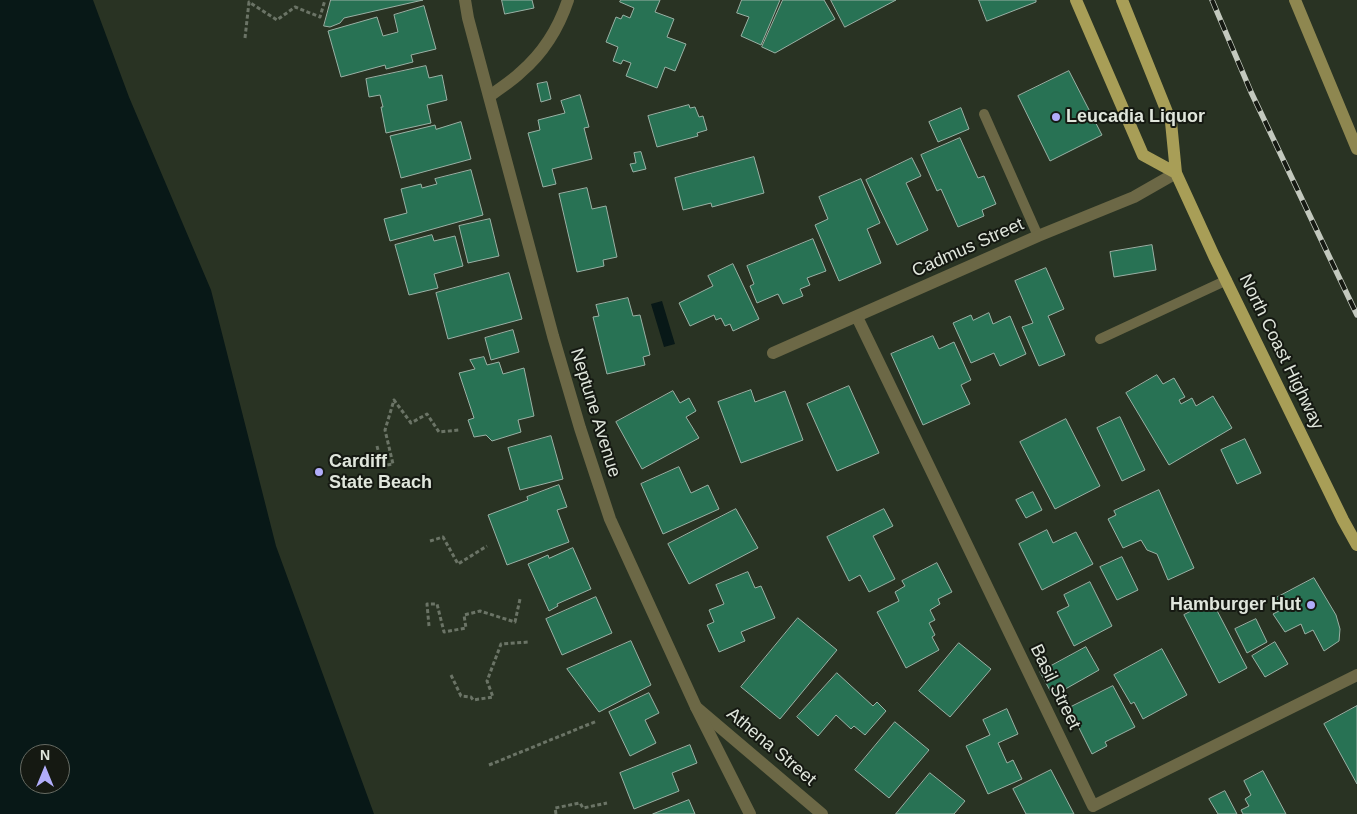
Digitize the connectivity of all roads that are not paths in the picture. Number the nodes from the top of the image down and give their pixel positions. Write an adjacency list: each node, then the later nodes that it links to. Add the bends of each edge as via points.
1 (465, 0): 6 (street, Neptune Avenue)
2 (568, 0): 6 (street, via 548,43 522,72)
3 (1076, 0): 10 (main road, via 1143,155)
4 (1122, 0): 10 (main road, North Coast Highway, via 1171,122)
5 (1296, 0): 8 (main road)
6 (490, 96): 18 (street, Neptune Avenue, via 553,336 610,519)
7 (984, 114): 11 (lane)
8 (1353, 129): 9 (main road)
9 (1357, 148)
10 (1176, 173): 11 (street, Cadmus Street, via 1134,197); 12 (main road, North Coast Highway)
11 (1038, 236): 13 (street, Cadmus Street)
12 (1226, 280): 14 (lane); 16 (main road, North Coast Highway)
13 (857, 317): 15 (street, Cadmus Street); 17 (street, Basil Street, via 1093,806)
14 (1100, 339)
15 (773, 353)
16 (1357, 545)
17 (1357, 676)
18 (696, 707): 19 (street, Neptune Avenue); 20 (street, Athena Street)
19 (750, 814)
20 (822, 814)

